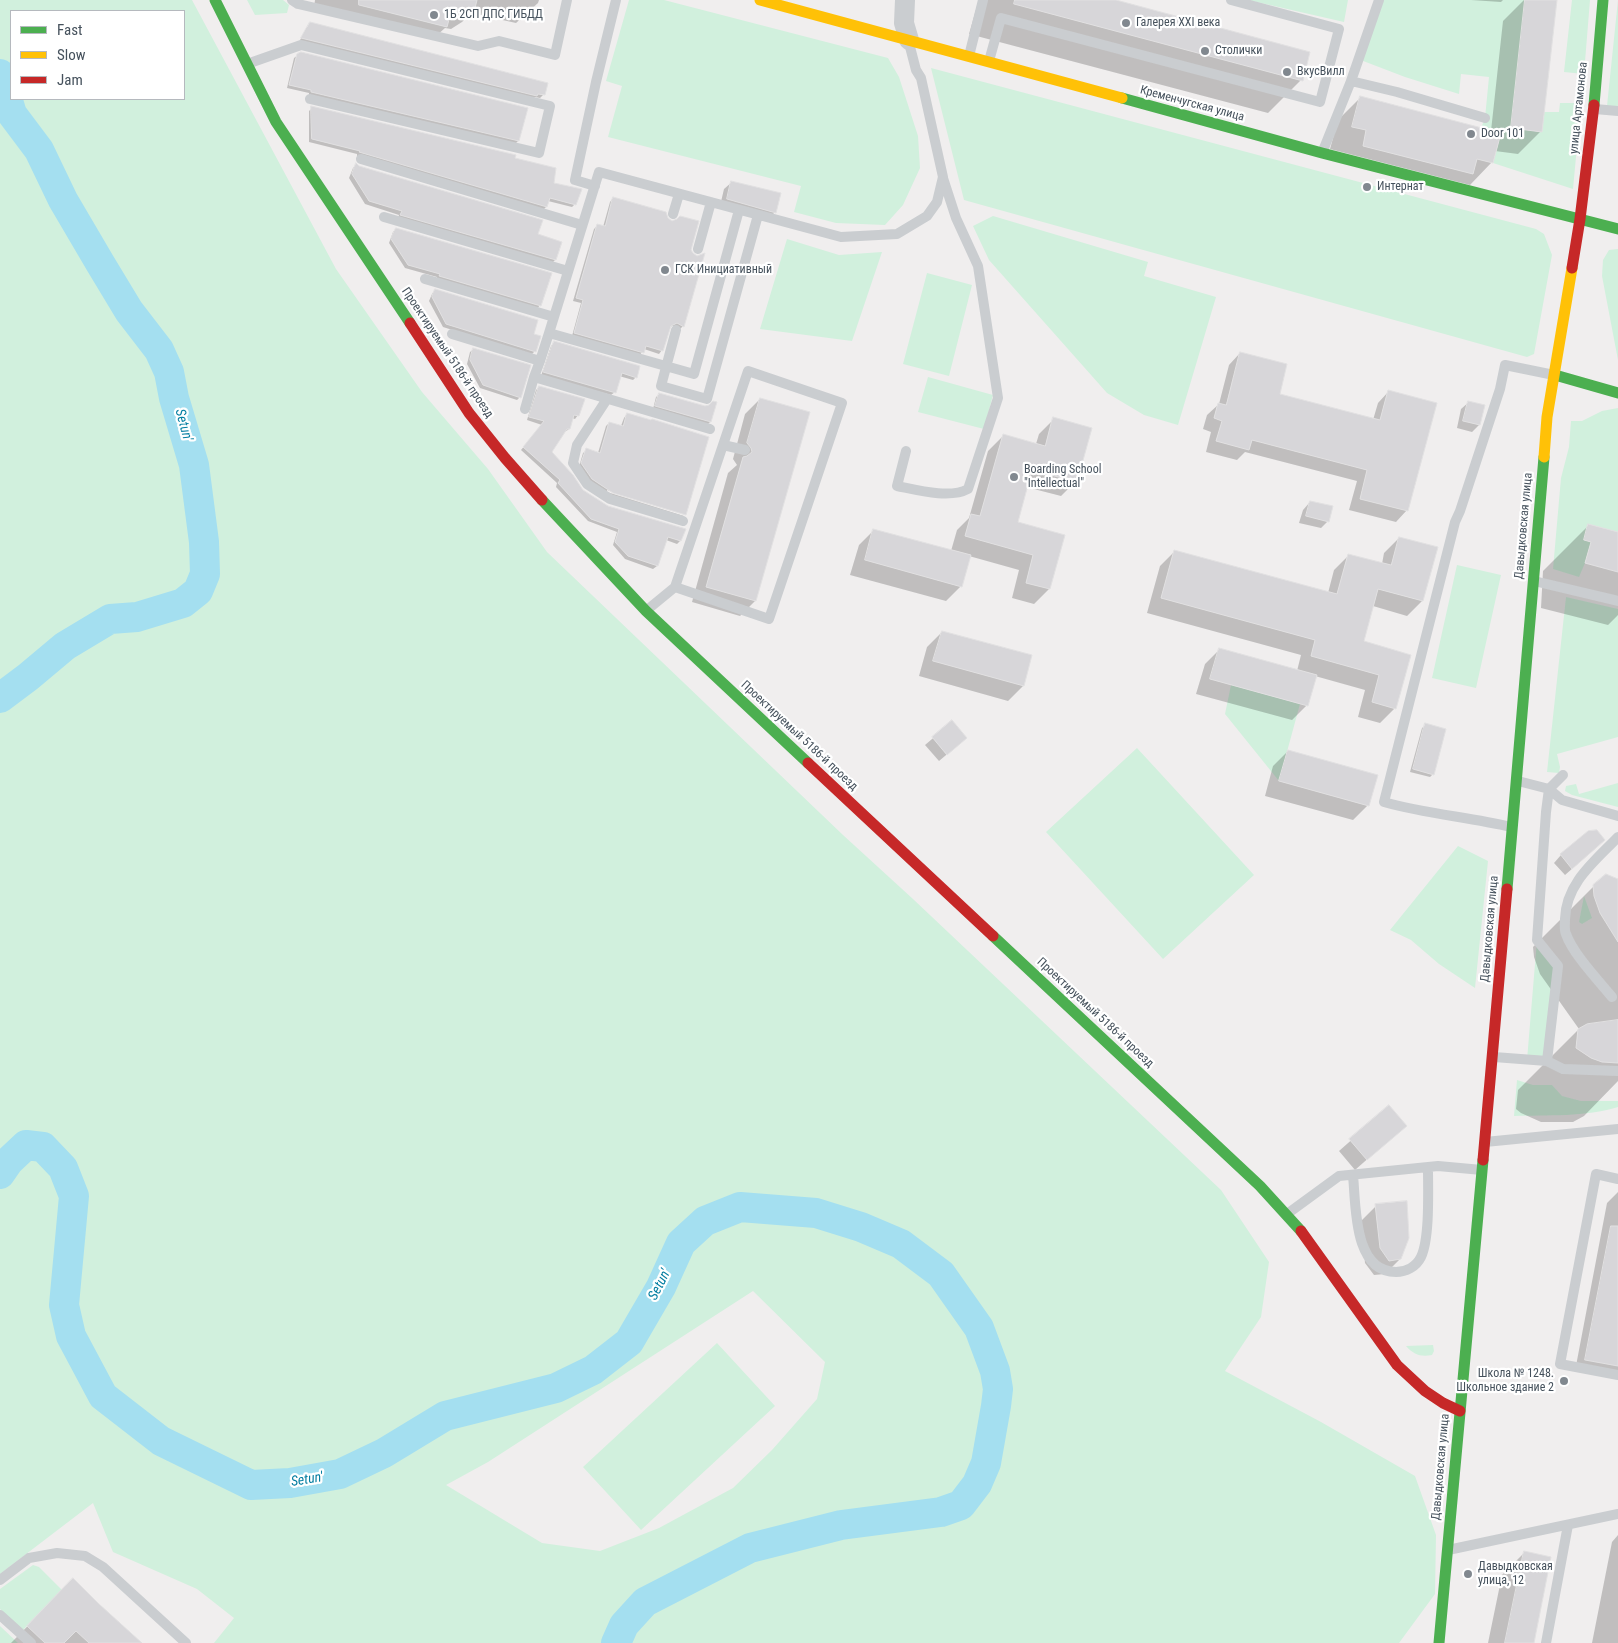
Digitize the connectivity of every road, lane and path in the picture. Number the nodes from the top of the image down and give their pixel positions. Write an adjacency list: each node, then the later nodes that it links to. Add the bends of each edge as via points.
1 (216, 0): 14 (street, Проектируемый 5186-й проезд)
2 (292, 0): 3 (lane, via 478,46 500,41 555,55)
3 (567, 0)
4 (616, 0): 23 (lane, via 575,180)
5 (760, 0): 11 (street, Кременчугская улица)
6 (905, 0): 11 (street, via 904,23)
7 (983, 0): 12 (lane)
8 (1231, 0): 13 (lane, via 1339,29 1320,102 1001,18)
9 (1379, 0): 15 (lane)
10 (1603, 0): 17 (street, улица Артамонова)
11 (908, 40): 12 (street, Кременчугская улица); 22 (lane, via 921,78)
12 (969, 57): 13 (street, Кременчугская улица)
13 (989, 62): 20 (street, Кременчугская улица)
14 (247, 64): 16 (lane, via 301,46 550,106 538,154); 55 (street, Проектируемый 5186-й проезд, via 276,122 469,413 542,500)
15 (1351, 81): 19 (lane); 20 (lane)
16 (310, 99)
17 (1594, 109): 18 (lane); 30 (street, улица Артамонова)
18 (1618, 111)
19 (1484, 118)
20 (1322, 154): 30 (street, Кременчугская улица)
21 (362, 159): 31 (lane)
22 (943, 177): 28 (lane, via 937,202 928,216 897,234 841,237); 50 (lane, via 956,218 978,266 998,398 968,489 959,494 897,486)
23 (595, 186): 24 (lane, via 599,172); 31 (lane)
24 (678, 194): 25 (lane); 27 (lane)
25 (711, 202): 26 (lane); 33 (lane)
26 (739, 210): 28 (lane); 41 (lane, via 694,374)
27 (673, 214)
28 (758, 215): 41 (lane, via 707,398 661,386)
29 (384, 218): 34 (lane)
30 (1580, 219): 32 (street, Кременчугская улица); 42 (street, Давыдковская улица)
31 (582, 225): 34 (lane)
32 (1618, 229)
33 (698, 249)
34 (568, 271): 36 (lane)
35 (424, 279): 36 (lane)
36 (554, 316): 38 (lane)
37 (676, 330): 41 (lane)
38 (548, 333): 40 (lane); 41 (lane)
39 (452, 334): 40 (lane)
40 (540, 361): 43 (lane)
41 (667, 366)
42 (1555, 375): 44 (street); 52 (street, Давыдковская улица, via 1546,417); 60 (lane, via 1505,365 1500,389 1454,522 1384,802)
43 (534, 377): 45 (lane); 46 (lane)
44 (1618, 393)
45 (607, 399): 47 (lane); 51 (lane, via 577,445 573,463 587,484 610,499)
46 (525, 409)
47 (710, 429)
48 (723, 445): 49 (lane); 53 (lane); 53 (lane, via 748,371 842,403 768,619)
49 (745, 450)
50 (906, 451)
51 (683, 521)
52 (1533, 581): 54 (lane); 57 (street, Давыдковская улица)
53 (675, 587): 55 (lane)
54 (1618, 601)
55 (646, 611): 72 (street, Проектируемый 5186-й проезд, via 1260,1186)
56 (1563, 775): 58 (lane)
57 (1517, 781): 58 (lane); 60 (street, Давыдковская улица)
58 (1549, 789): 59 (lane, via 1562,800); 64 (lane, via 1537,940 1558,966)
59 (1618, 816)
60 (1513, 827): 63 (street, Давыдковская улица)
61 (1618, 837): 62 (lane, via 1585,869 1565,910 1565,932 1573,948)
62 (1612, 997)
63 (1492, 1057): 64 (lane); 67 (street, Давыдковская улица)
64 (1547, 1061): 65 (lane, via 1563,1069)
65 (1618, 1071)
66 (1618, 1129): 67 (lane)
67 (1484, 1142): 69 (street, Давыдковская улица)
68 (1428, 1167): 69 (lane); 70 (lane); 70 (lane, via 1425,1244 1420,1259 1412,1268 1400,1272 1388,1272 1377,1267 1367,1256 1360,1240)
69 (1482, 1170): 74 (street, Давыдковская улица)
70 (1353, 1175): 72 (lane, via 1339,1176)
71 (1618, 1179): 73 (lane, via 1596,1174 1560,1364)
72 (1286, 1215): 74 (street, Проектируемый 5186-й проезд, via 1301,1231 1397,1365 1425,1391)
73 (1618, 1376)
74 (1460, 1411): 77 (street, Давыдковская улица)
75 (1618, 1514): 76 (lane)
76 (1568, 1525): 77 (lane); 83 (lane)
77 (1447, 1550): 82 (street, Давыдковская улица)
78 (0, 1580): 81 (lane, via 30,1558 58,1553 85,1556 103,1567)
79 (0, 1615): 80 (lane)
80 (31, 1643)
81 (186, 1643)
82 (1440, 1643)
83 (1546, 1643)

